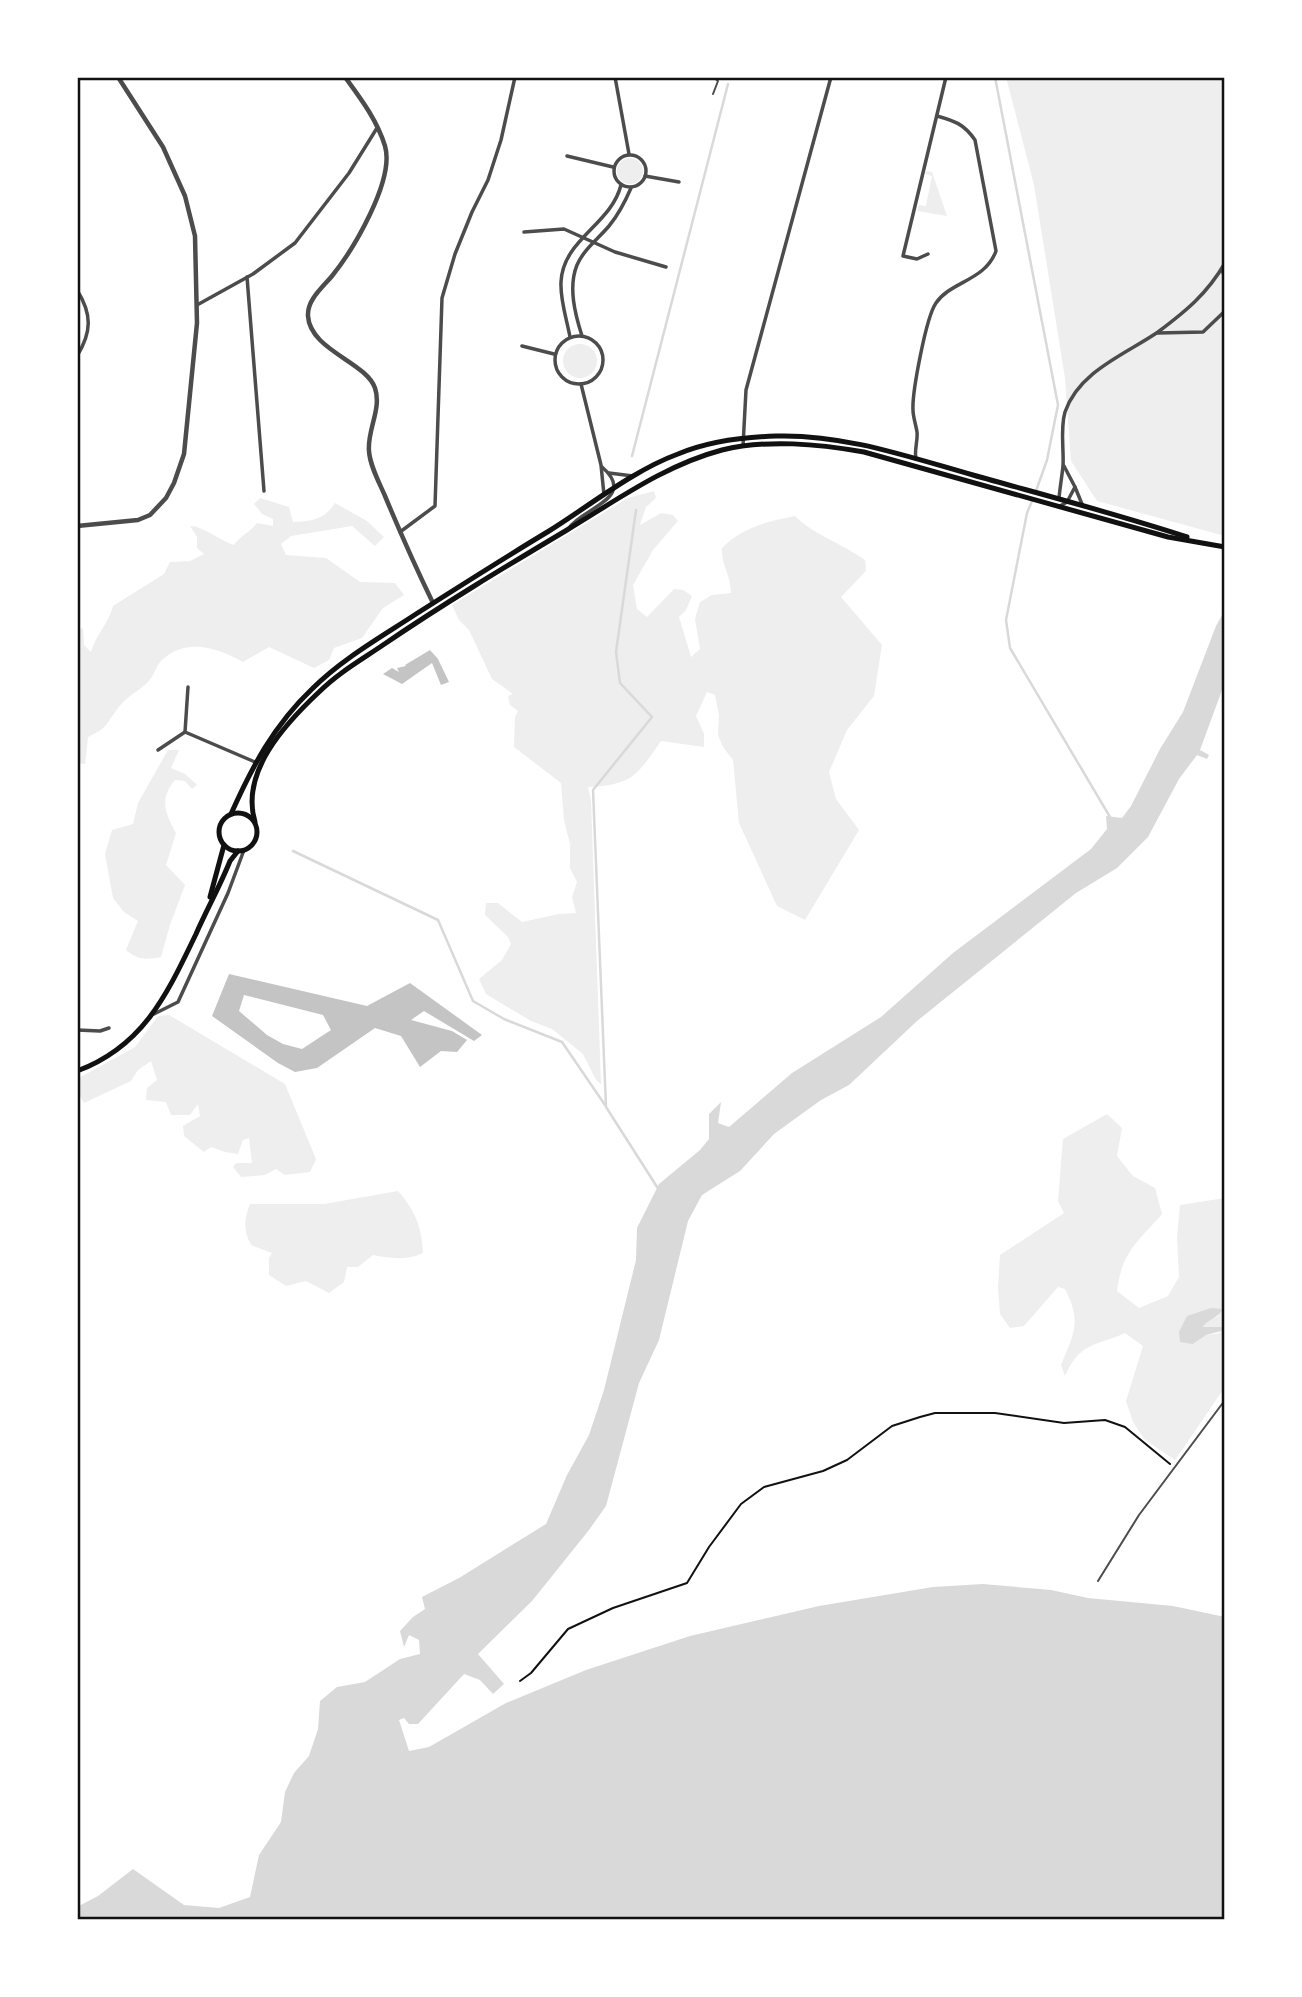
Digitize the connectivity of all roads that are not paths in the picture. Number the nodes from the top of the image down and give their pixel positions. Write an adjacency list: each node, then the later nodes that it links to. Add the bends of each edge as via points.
1 (118, 77): 28 (street, via 163,147 185,196 195,236)
2 (345, 77): 10 (street)
3 (515, 77): 54 (street, via 488,180 455,254 442,298 435,506)
4 (615, 77): 11 (street)
5 (713, 77): 8 (lane, via 718,81)
6 (831, 77): 37 (street, via 746,390)
7 (946, 77): 9 (street)
8 (713, 94)
9 (936, 116): 21 (street, via 903,256 917,259); 39 (street, via 958,121 975,139 996,251 986,268 936,302 929,320 913,410)
10 (377, 128): 25 (street, via 295,243); 54 (street, via 386,147 380,192 350,251 308,306 308,320 320,339 374,386 369,452)
11 (629, 155): 13 (street, via 619,158); 14 (street, via 643,161)
12 (567, 156): 13 (street)
13 (613, 167): 16 (street)
14 (645, 176): 15 (street); 17 (street)
15 (679, 181)
16 (621, 185): 17 (street); 19 (street, via 612,207)
17 (631, 188): 20 (street, via 624,206)
18 (524, 232): 19 (street, via 564,229)
19 (580, 238): 20 (street); 32 (street, via 565,260 561,282)
20 (593, 243): 23 (street); 31 (street, via 576,267 574,281)
21 (928, 254)
22 (1225, 263): 24 (street)
23 (666, 267)
24 (1222, 269): 26 (street); 30 (street, via 1212,285)
25 (247, 276): 28 (street); 46 (street)
26 (1225, 279)
27 (77, 290): 35 (street, via 90,324)
28 (196, 306): 52 (street, via 184,454 166,498 138,520)
29 (1225, 311): 30 (street, via 1203,332)
30 (1156, 333): 40 (street, via 1102,366 1070,401 1063,424)
31 (582, 336): 32 (street); 36 (street, via 596,343 603,359 600,372)
32 (570, 337): 34 (street)
33 (522, 346): 34 (street)
34 (555, 354): 36 (street, via 560,375)
35 (77, 356)
36 (581, 384): 41 (street)
37 (742, 438): 38 (street); 39 (main road, via 813,437); 43 (main road, via 677,454)
38 (743, 446): 51 (main road, via 818,444 840,448); 53 (main road, via 653,477)
39 (916, 459): 48 (main road)
40 (1063, 465): 44 (street); 48 (street)
41 (601, 466): 42 (street); 47 (street)
42 (609, 473): 43 (street); 45 (street)
43 (635, 477): 45 (main road)
44 (1075, 487): 49 (street); 50 (street)
45 (613, 490): 47 (main road); 53 (street, via 609,499 573,521)
46 (264, 491)
47 (604, 496): 57 (main road)
48 (1059, 500): 49 (main road); 51 (street)
49 (1067, 502): 50 (main road); 51 (street)
50 (1083, 506): 55 (main road)
51 (1058, 507): 55 (main road, via 1168,537)
52 (77, 526)
53 (568, 530): 57 (main road)
54 (400, 532): 57 (street)
55 (1200, 541): 56 (main road)
56 (1225, 547)
57 (434, 606): 61 (main road, via 368,645 313,687); 63 (main road, via 319,691 292,721 253,781 250,800)
58 (188, 687): 59 (street)
59 (185, 732): 60 (street); 61 (street)
60 (158, 750)
61 (255, 762): 62 (main road)
62 (231, 814): 63 (main road, via 247,815); 64 (main road, via 219,828)
63 (255, 822): 65 (main road, via 256,839)
64 (224, 845): 65 (main road); 66 (main road)
65 (241, 851): 66 (main road, via 230,861); 67 (street, via 228,893 178,1002)
66 (191, 943): 67 (main road)
67 (152, 1015): 70 (main road, via 117,1050)
68 (109, 1028): 69 (street)
69 (77, 1030)
70 (77, 1071)
71 (1225, 1400): 72 (lane, via 1139,1515)
72 (1098, 1581)

